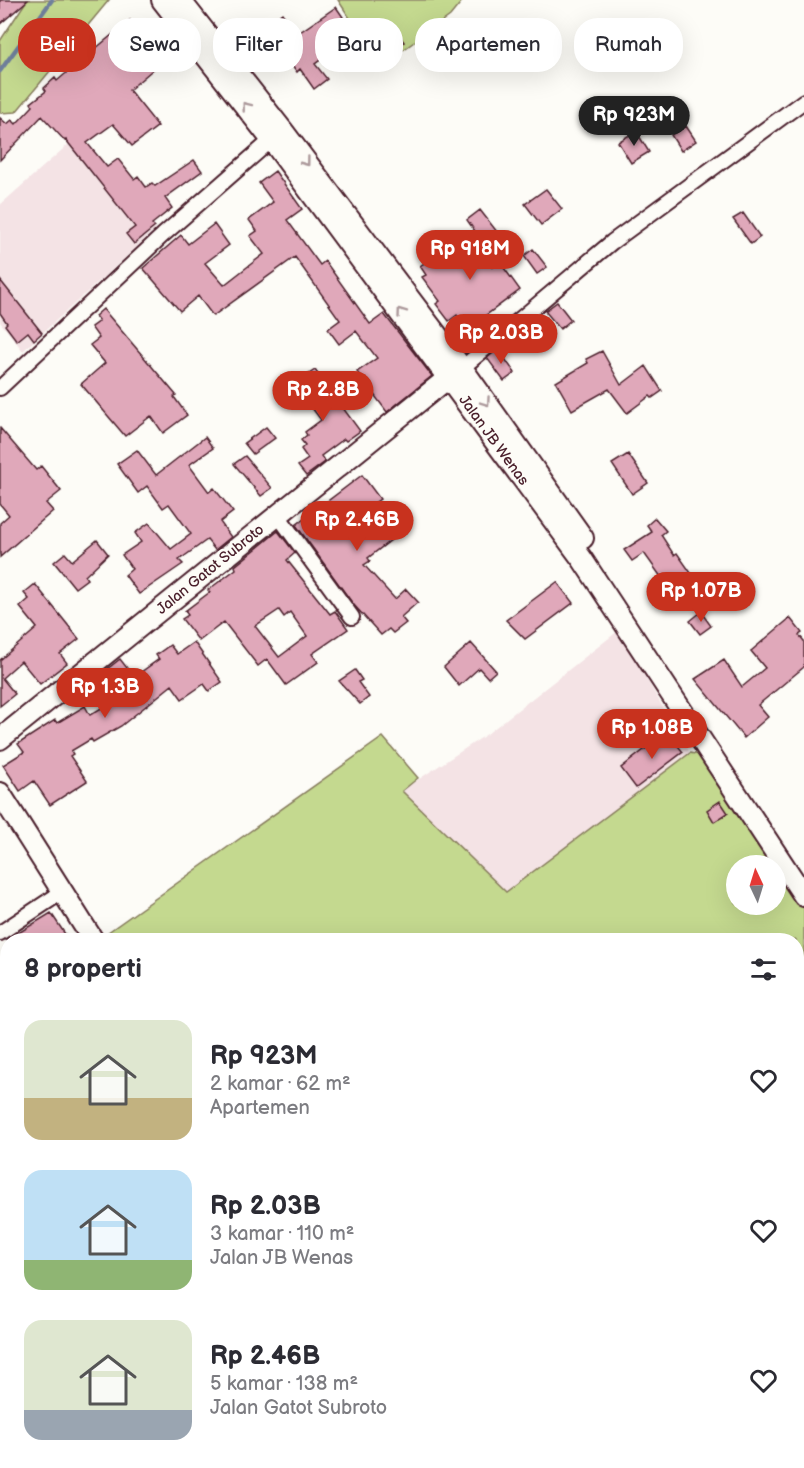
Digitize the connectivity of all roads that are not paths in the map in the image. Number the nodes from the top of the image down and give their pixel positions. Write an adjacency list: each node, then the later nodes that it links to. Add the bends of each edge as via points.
1 (173, 3): 3 (main road, Jalan JB Wenas)
2 (804, 101): 4 (street, via 612,242)
3 (277, 135): 4 (main road, Jalan JB Wenas); 5 (street, via 163,235)
4 (455, 373): 6 (main road, Jalan Gatot Subroto); 8 (main road, Jalan JB Wenas)
5 (0, 388)
6 (277, 514): 7 (street); 9 (main road, Jalan Gatot Subroto)
7 (352, 617)
8 (661, 668): 11 (main road, Jalan JB Wenas); 13 (main road, Jalan JB Wenas)
9 (0, 739)
10 (0, 793): 12 (main road)
11 (804, 872)
12 (62, 892): 14 (street); 15 (main road)
13 (804, 896)
14 (0, 933)
15 (88, 933)

